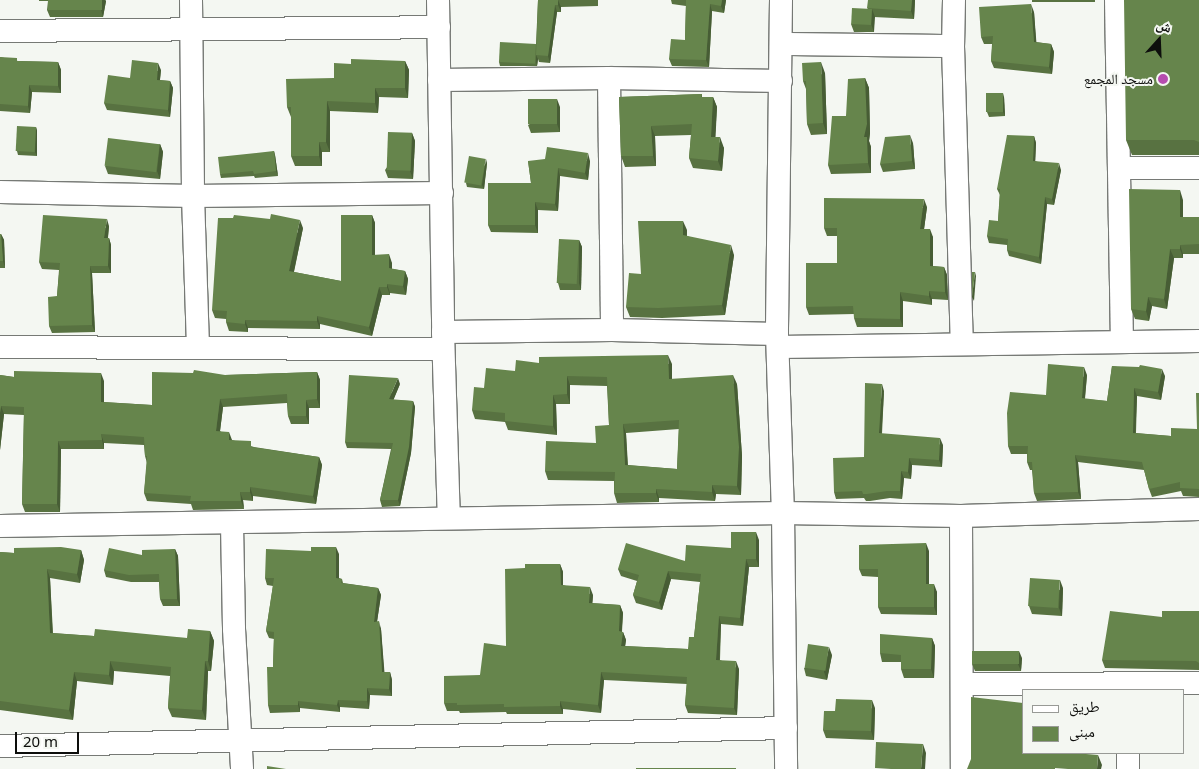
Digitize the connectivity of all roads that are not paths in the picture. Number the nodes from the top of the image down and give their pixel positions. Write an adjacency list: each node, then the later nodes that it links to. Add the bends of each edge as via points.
1 (191, 0): 7 (street)
2 (438, 0): 6 (street)
3 (781, 0): 9 (street)
4 (954, 0): 10 (street)
5 (1116, 0): 14 (street)
6 (439, 27): 7 (street); 12 (street)
7 (191, 28): 8 (street); 18 (street)
8 (0, 31)
9 (781, 44): 10 (street); 13 (street)
10 (953, 46): 24 (street)
11 (609, 78): 12 (street); 13 (street); 19 (street)
12 (439, 80): 17 (street)
13 (781, 81): 21 (street)
14 (1120, 168): 15 (street); 22 (street)
15 (1199, 168)
16 (0, 192): 18 (street)
17 (442, 193): 18 (street); 20 (street)
18 (193, 196): 26 (street)
19 (612, 330): 20 (street); 21 (street)
20 (443, 340): 26 (street); 30 (street)
21 (777, 340): 24 (street); 28 (street)
22 (1122, 341): 23 (street); 24 (street)
23 (1199, 341)
24 (962, 343)
25 (0, 347): 26 (street)
26 (198, 348)
27 (1199, 509): 29 (street)
28 (783, 513): 29 (street); 30 (street); 36 (street)
29 (961, 516): 34 (street)
30 (449, 518): 31 (street)
31 (232, 524): 32 (street); 37 (street)
32 (0, 526)
33 (1199, 683): 35 (street)
34 (962, 684): 35 (street); 42 (street)
35 (1127, 687)
36 (786, 728): 37 (street); 41 (street)
37 (240, 742): 38 (street); 40 (street)
38 (0, 746)
39 (1128, 754): 43 (street)
40 (242, 769)
41 (786, 769)
42 (962, 769)
43 (1128, 769)

